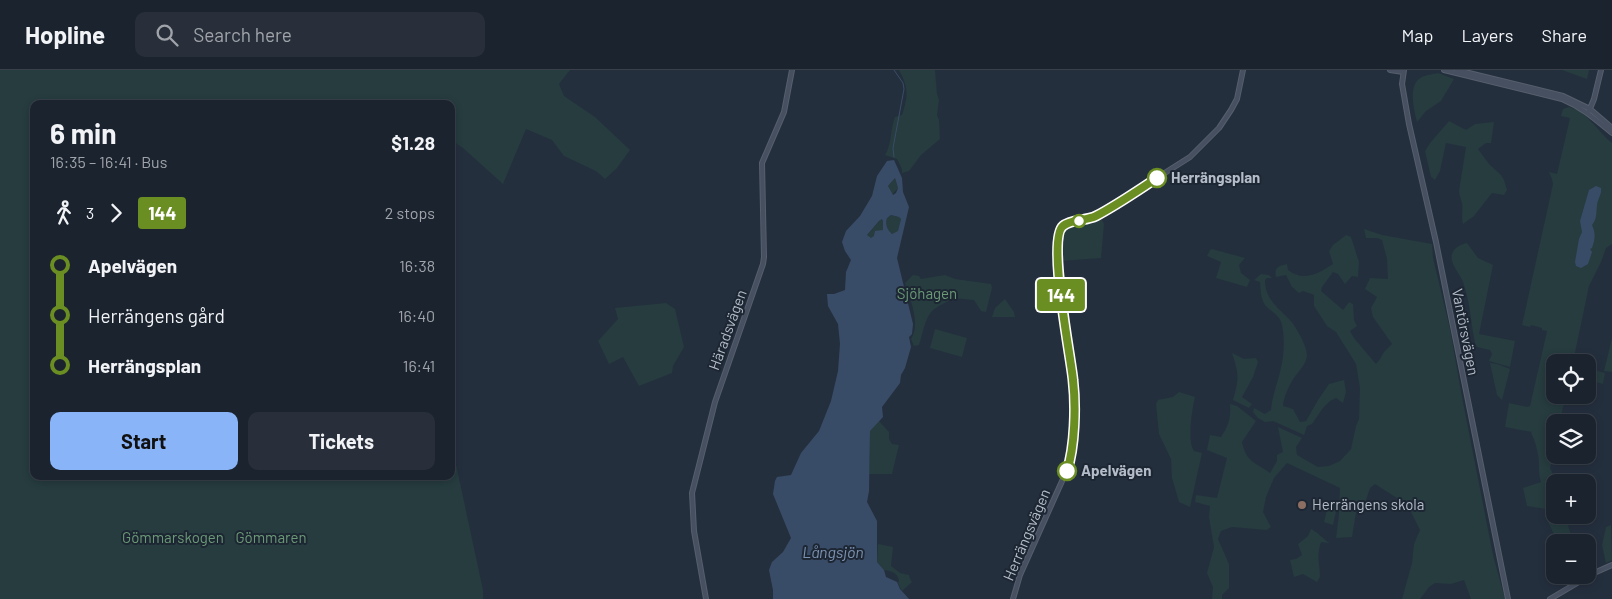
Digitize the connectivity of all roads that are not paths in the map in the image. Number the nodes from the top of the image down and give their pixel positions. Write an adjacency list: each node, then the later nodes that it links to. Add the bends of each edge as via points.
1 (792, 70): 12 (street, Häradsvägen, via 784,112 762,162 763,264 715,402 692,493 692,517)
2 (1243, 70): 13 (street, Herrängsvägen, via 1237,99 1231,110 1219,128 1190,157 1095,217 1064,225 1059,232 1062,311 1073,380 1072,448 1067,470 1020,575)
3 (1390, 70): 7 (street)
4 (1444, 70): 8 (street, via 1562,99)
5 (1457, 70): 8 (street, via 1563,96)
6 (1602, 70): 8 (street)
7 (1404, 71): 14 (street, Vantörsvägen, via 1402,84 1409,124)
8 (1589, 110): 9 (street); 10 (street)
9 (1612, 128)
10 (1612, 134)
11 (1612, 566): 15 (street)
12 (706, 599)
13 (1013, 599)
14 (1508, 599)
15 (1550, 599)

